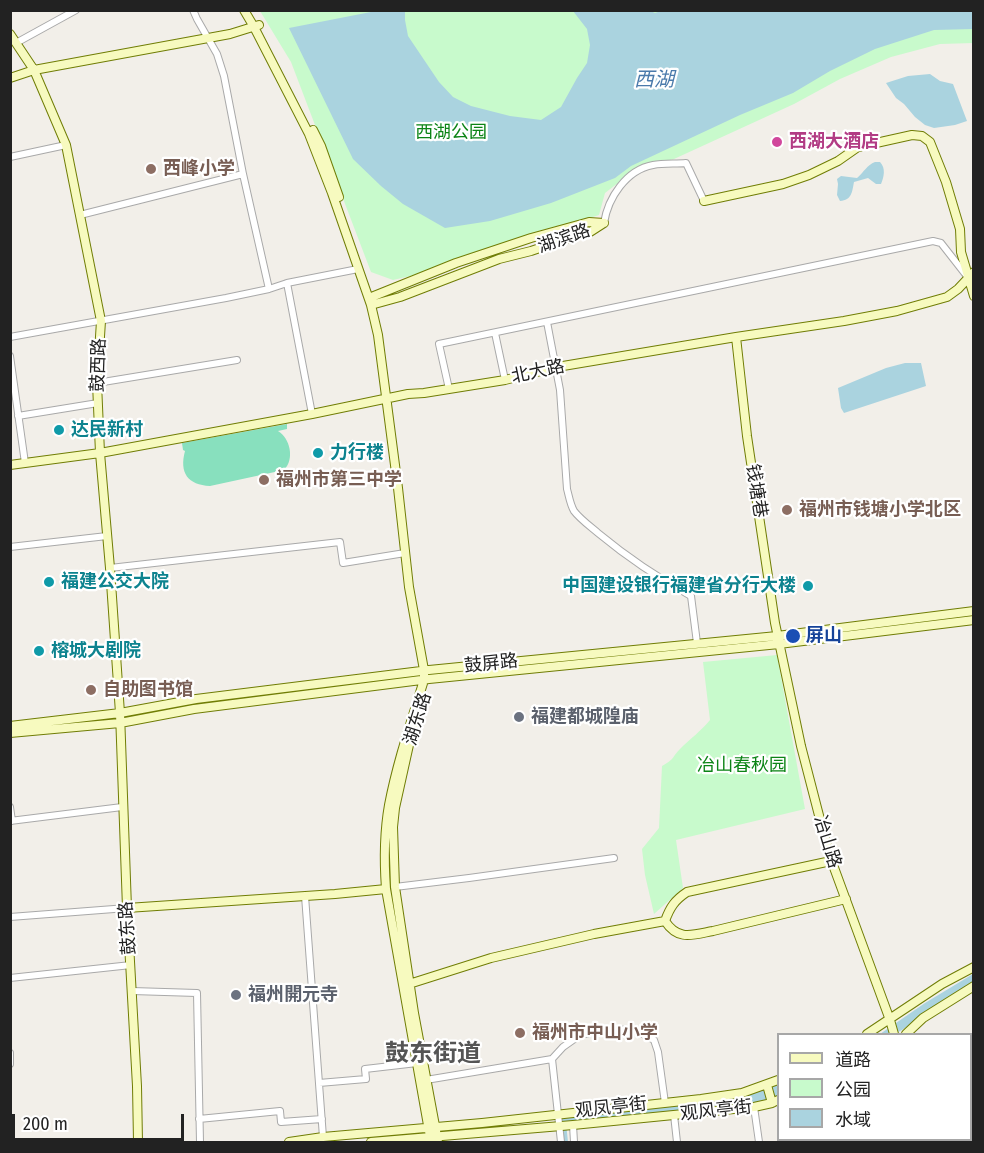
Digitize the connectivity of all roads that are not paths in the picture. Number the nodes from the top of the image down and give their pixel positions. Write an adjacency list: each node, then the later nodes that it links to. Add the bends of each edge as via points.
1 (76, 10): 8 (street)
2 (193, 10): 7 (street)
3 (244, 10): 5 (street)
4 (250, 10): 5 (street)
5 (257, 26): 7 (street); 17 (street, via 309,134); 22 (street, via 321,146)
6 (10, 34): 8 (street, 鼓西路)
7 (208, 38): 9 (street); 13 (street, via 224,76)
8 (16, 43): 9 (street, 鼓西路)
9 (34, 70): 10 (street); 11 (street, 鼓西路)
10 (10, 78)
11 (66, 145): 12 (street); 15 (street, 鼓西路)
12 (10, 156)
13 (243, 174): 15 (street); 20 (street)
14 (704, 201): 16 (street, via 686,163 652,165 633,174 618,189); 18 (street, via 809,175 858,147 922,136 930,142 946,182 960,229 961,252)
15 (80, 215): 23 (street, 鼓西路)
16 (603, 223): 22 (street, 湖滨路, via 589,222 531,237 456,263)
17 (358, 269): 19 (street); 22 (street)
18 (972, 276): 21 (street); 24 (street, via 941,243 933,241); 27 (street, 北大路, via 947,297 897,311)
19 (287, 283): 20 (street); 36 (street)
20 (269, 289): 23 (street)
21 (974, 296)
22 (373, 301): 34 (street, 湖东路, via 383,334)
23 (101, 321): 26 (street); 32 (street, 鼓西路)
24 (547, 322): 25 (street); 30 (street)
25 (495, 333): 31 (street); 33 (street, via 439,344)
26 (10, 337)
27 (736, 337): 30 (street, 北大路); 47 (street, 钱塘巷)
28 (10, 356): 37 (street)
29 (237, 360): 32 (street)
30 (557, 368): 31 (street, 北大路); 48 (street, via 567,489 575,512 633,560 691,597)
31 (505, 380): 33 (street, 北大路)
32 (97, 382): 35 (street, 鼓西路)
33 (448, 389): 34 (street, 北大路)
34 (390, 399): 36 (street, 北大路); 43 (street, 湖东路); 49 (street, 湖东路)
35 (98, 404): 37 (street); 38 (street, 鼓西路)
36 (312, 414): 38 (street, 北大路)
37 (18, 416): 39 (street)
38 (100, 453): 39 (street, 北大路); 41 (street, 鼓西路)
39 (25, 463): 40 (street, 北大路)
40 (10, 465)
41 (106, 536): 42 (street); 44 (street, 鼓西路)
42 (10, 547)
43 (405, 553): 44 (street, via 343,563 340,542); 49 (street, 湖东路)
44 (110, 568): 50 (street, 鼓西路)
45 (974, 610): 47 (street, 鼓屏路)
46 (974, 620): 47 (street, 鼓屏路)
47 (778, 640): 48 (street, 鼓屏路); 49 (street, 鼓屏路); 58 (street, 冶山路)
48 (697, 643): 49 (street, 鼓屏路)
49 (427, 675): 50 (street, 鼓屏路, via 196,699); 51 (street, 鼓屏路); 59 (street, 湖东路, via 389,805 385,855)
50 (120, 713): 51 (street, 鼓东路); 52 (street, 鼓屏路)
51 (120, 723): 53 (street, 鼓屏路); 55 (street, 鼓东路)
52 (10, 726)
53 (10, 733)
54 (10, 807): 56 (street)
55 (122, 807): 56 (street); 62 (street, 鼓东路)
56 (11, 821)
57 (614, 858): 59 (street)
58 (831, 861): 61 (street, 冶山路); 64 (street, via 687,892 676,899)
59 (390, 888): 60 (street); 68 (street, 湖东路); 77 (street, 湖东路)
60 (305, 896): 62 (street); 81 (street)
61 (846, 899): 64 (street, via 694,934 671,930); 71 (street, 冶山路)
62 (127, 908): 63 (street); 65 (street, 鼓东路)
63 (10, 917)
64 (665, 921): 68 (street, via 502,955)
65 (131, 965): 67 (street); 70 (street, 鼓东路)
66 (974, 967): 71 (street)
67 (10, 978)
68 (409, 984): 79 (street, 湖东路)
69 (974, 986): 74 (street, via 923,1018)
70 (132, 991): 88 (street, via 197,993); 95 (street, 鼓东路)
71 (890, 1020): 72 (street); 73 (street, 冶山路)
72 (870, 1033)
73 (893, 1033)
74 (908, 1033)
75 (10, 1053): 78 (street)
76 (552, 1059): 79 (street); 83 (street, via 580,1035 616,1029 637,1031 654,1040); 86 (street)
77 (417, 1063): 81 (street, via 365,1069 366,1078); 92 (street, 湖东路)
78 (10, 1064)
79 (426, 1080): 92 (street, 湖东路)
80 (777, 1080): 82 (street, 观凤亭街)
81 (319, 1083): 89 (street)
82 (767, 1085): 83 (street, 观凤亭街, via 742,1093); 84 (street)
83 (665, 1102): 86 (street, 观凤亭街)
84 (775, 1102): 85 (street, 观风亭街)
85 (754, 1107): 87 (street, 观风亭街); 102 (street)
86 (558, 1114): 91 (street); 92 (street, 观凤亭街)
87 (674, 1115): 90 (street, 观风亭街); 101 (street)
88 (199, 1119): 89 (street, via 280,1111 281,1122); 96 (street)
89 (322, 1119): 93 (street)
90 (573, 1125): 91 (street, 观风亭街); 100 (street)
91 (559, 1126): 94 (street, 观风亭街); 99 (street)
92 (432, 1127): 93 (street, 观凤亭街); 94 (street, 湖东路)
93 (323, 1137): 97 (street, 观凤亭街)
94 (434, 1140): 98 (street, 观风亭街)
95 (138, 1143)
96 (200, 1143)
97 (289, 1143)
98 (371, 1143)
99 (561, 1143)
100 (574, 1143)
101 (677, 1143)
102 (759, 1143)

